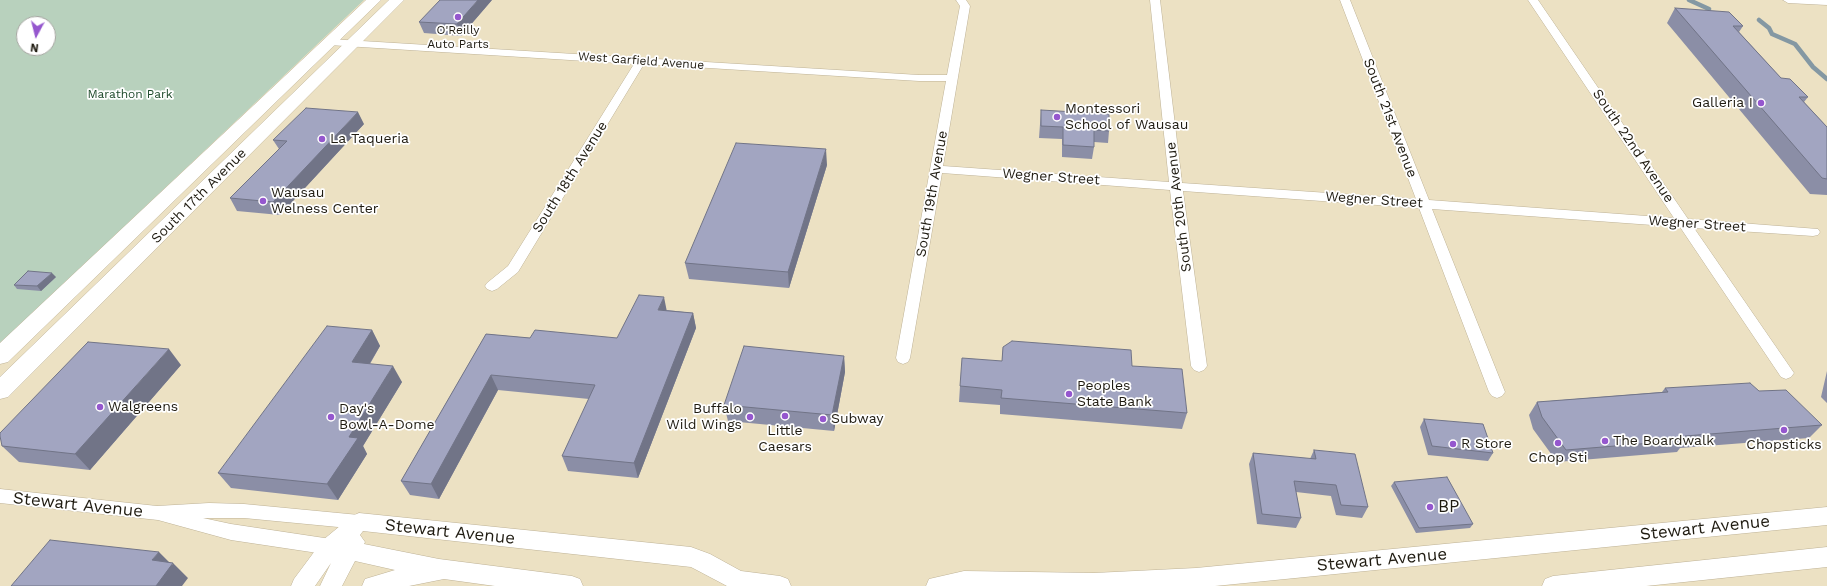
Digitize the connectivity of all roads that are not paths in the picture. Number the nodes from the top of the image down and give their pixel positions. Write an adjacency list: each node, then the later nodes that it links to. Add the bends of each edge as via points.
1 (374, 0): 9 (main road, South 17th Avenue)
2 (397, 0): 10 (main road, South 17th Avenue)
3 (961, 0): 12 (street, South 19th Avenue, via 965,6)
4 (1155, 0): 14 (street, South 20th Avenue)
5 (1345, 0): 15 (street, South 21st Avenue)
6 (1533, 0): 16 (street, South 22nd Avenue)
7 (1788, 0): 8 (street)
8 (1827, 2)
9 (329, 42): 10 (street, West Garfield Avenue); 19 (main road, South 17th Avenue)
10 (353, 44): 11 (street, West Garfield Avenue); 23 (main road, South 17th Avenue)
11 (641, 61): 12 (street, West Garfield Avenue); 18 (street, South 18th Avenue, via 513,269)
12 (952, 78): 13 (street, South 19th Avenue)
13 (936, 169): 14 (street, Wegner Street); 20 (street, South 19th Avenue)
14 (1176, 187): 15 (street, Wegner Street); 21 (street, South 20th Avenue)
15 (1424, 204): 16 (street, Wegner Street); 24 (street, South 21st Avenue)
16 (1685, 222): 17 (street, Wegner Street); 22 (street, South 22nd Avenue)
17 (1812, 232)
18 (492, 286)
19 (0, 356)
20 (903, 358)
21 (1199, 366)
22 (1786, 373)
23 (0, 391)
24 (1497, 392)
25 (0, 496): 26 (street, Stewart Avenue)
26 (156, 513): 28 (street, Stewart Avenue, via 244,511); 29 (street, Stewart Avenue, via 231,532)
27 (1827, 516): 38 (street, Stewart Avenue, via 1196,578 1094,583 964,581)
28 (359, 522): 29 (street); 32 (street, Stewart Avenue, via 691,557 702,561)
29 (340, 549): 31 (street, Stewart Avenue); 33 (street); 34 (street)
30 (1827, 557): 39 (street)
31 (449, 570): 35 (street, via 403,577); 36 (street, Stewart Avenue)
32 (731, 583): 37 (street, Stewart Avenue)
33 (302, 586)
34 (331, 586)
35 (373, 586)
36 (572, 586)
37 (780, 586)
38 (937, 586)
39 (1553, 586)

